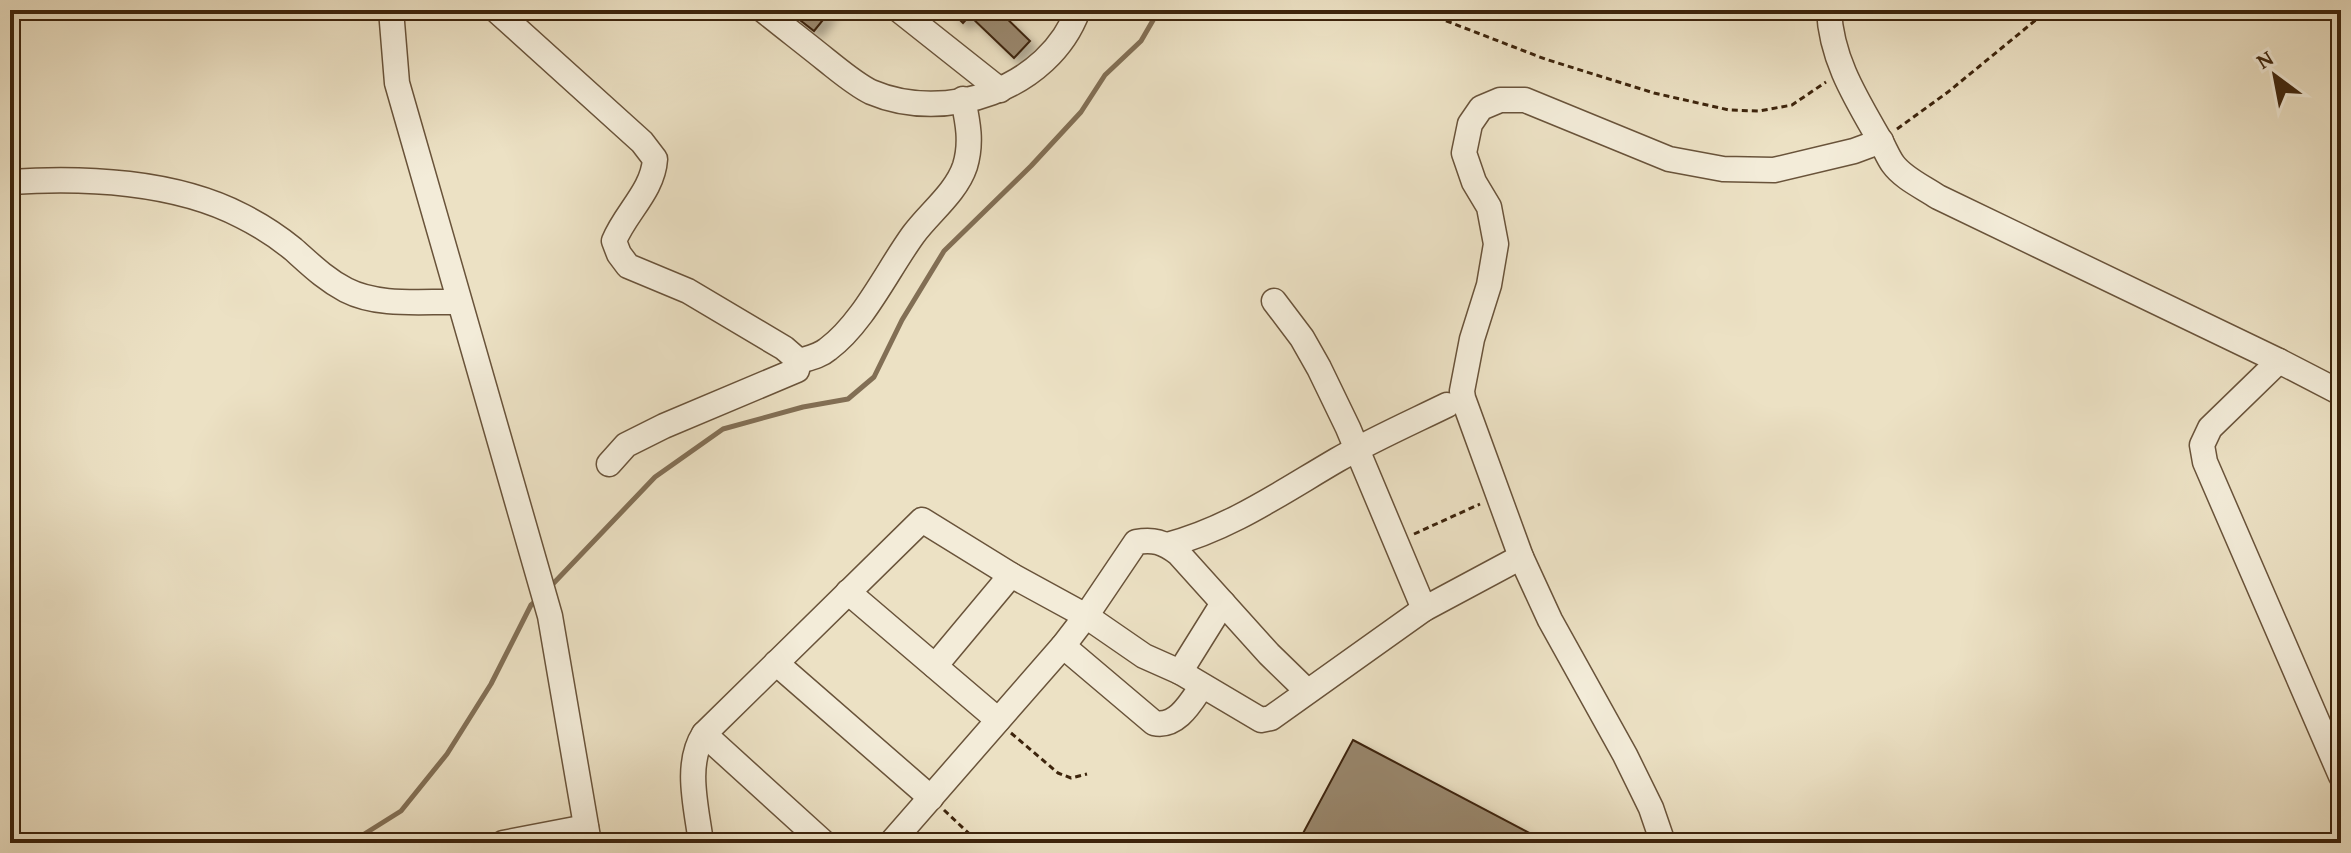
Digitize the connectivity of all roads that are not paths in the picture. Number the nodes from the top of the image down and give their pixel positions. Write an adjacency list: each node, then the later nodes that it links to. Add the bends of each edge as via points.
1 (391, 10): 12 (street, via 397,83)
2 (496, 10): 13 (street, via 655,159 648,183 614,241 628,266 688,291)
3 (763, 10): 8 (street, via 869,91 894,99)
4 (899, 10): 7 (street)
5 (1078, 10): 7 (street, via 1048,57)
6 (1829, 10): 9 (street, via 1841,67)
7 (1000, 90): 8 (street)
8 (963, 99): 13 (street, via 969,148 953,189 915,232 839,339 826,351)
9 (1881, 141): 14 (street, via 1894,165 1938,197); 20 (street, via 1774,170 1723,169 1669,159 1525,100 1500,100 1481,108 1470,124 1464,153 1489,207 1496,244 1462,391)
10 (10, 182): 12 (street, via 143,186 210,202 266,230 348,291 373,299)
11 (1274, 301): 17 (street, via 1311,352)
12 (459, 302): 36 (street, via 550,616)
13 (799, 361): 18 (street, via 797,370 626,445)
14 (2279, 361): 15 (street); 34 (street, via 2210,428 2203,454)
15 (2341, 393)
16 (1447, 405): 17 (street)
17 (1357, 449): 19 (street, via 1250,511); 24 (street)
18 (609, 464)
19 (1167, 545): 23 (street); 25 (street, via 1152,539 1136,542)
20 (1521, 557): 24 (street); 41 (street, via 1651,808)
21 (1011, 575): 22 (street, via 922,520); 25 (street); 28 (street)
22 (848, 592): 27 (street); 28 (street)
23 (1223, 603): 29 (street); 31 (street)
24 (1424, 609): 31 (street)
25 (1086, 616): 26 (street); 29 (street, via 1144,656)
26 (1063, 646): 30 (street, via 1154,723 1172,722); 32 (street)
27 (776, 663): 33 (street); 35 (street)
28 (935, 666): 32 (street)
29 (1180, 672): 30 (street)
30 (1202, 686): 31 (street, via 1261,720)
31 (1307, 691)
32 (998, 720): 35 (street)
33 (704, 734): 38 (street, via 694,761); 39 (street)
34 (2341, 776)
35 (931, 798): 40 (street)
36 (588, 835): 37 (street)
37 (503, 843)
38 (701, 843)
39 (824, 843)
40 (891, 843)
41 (1663, 843)

